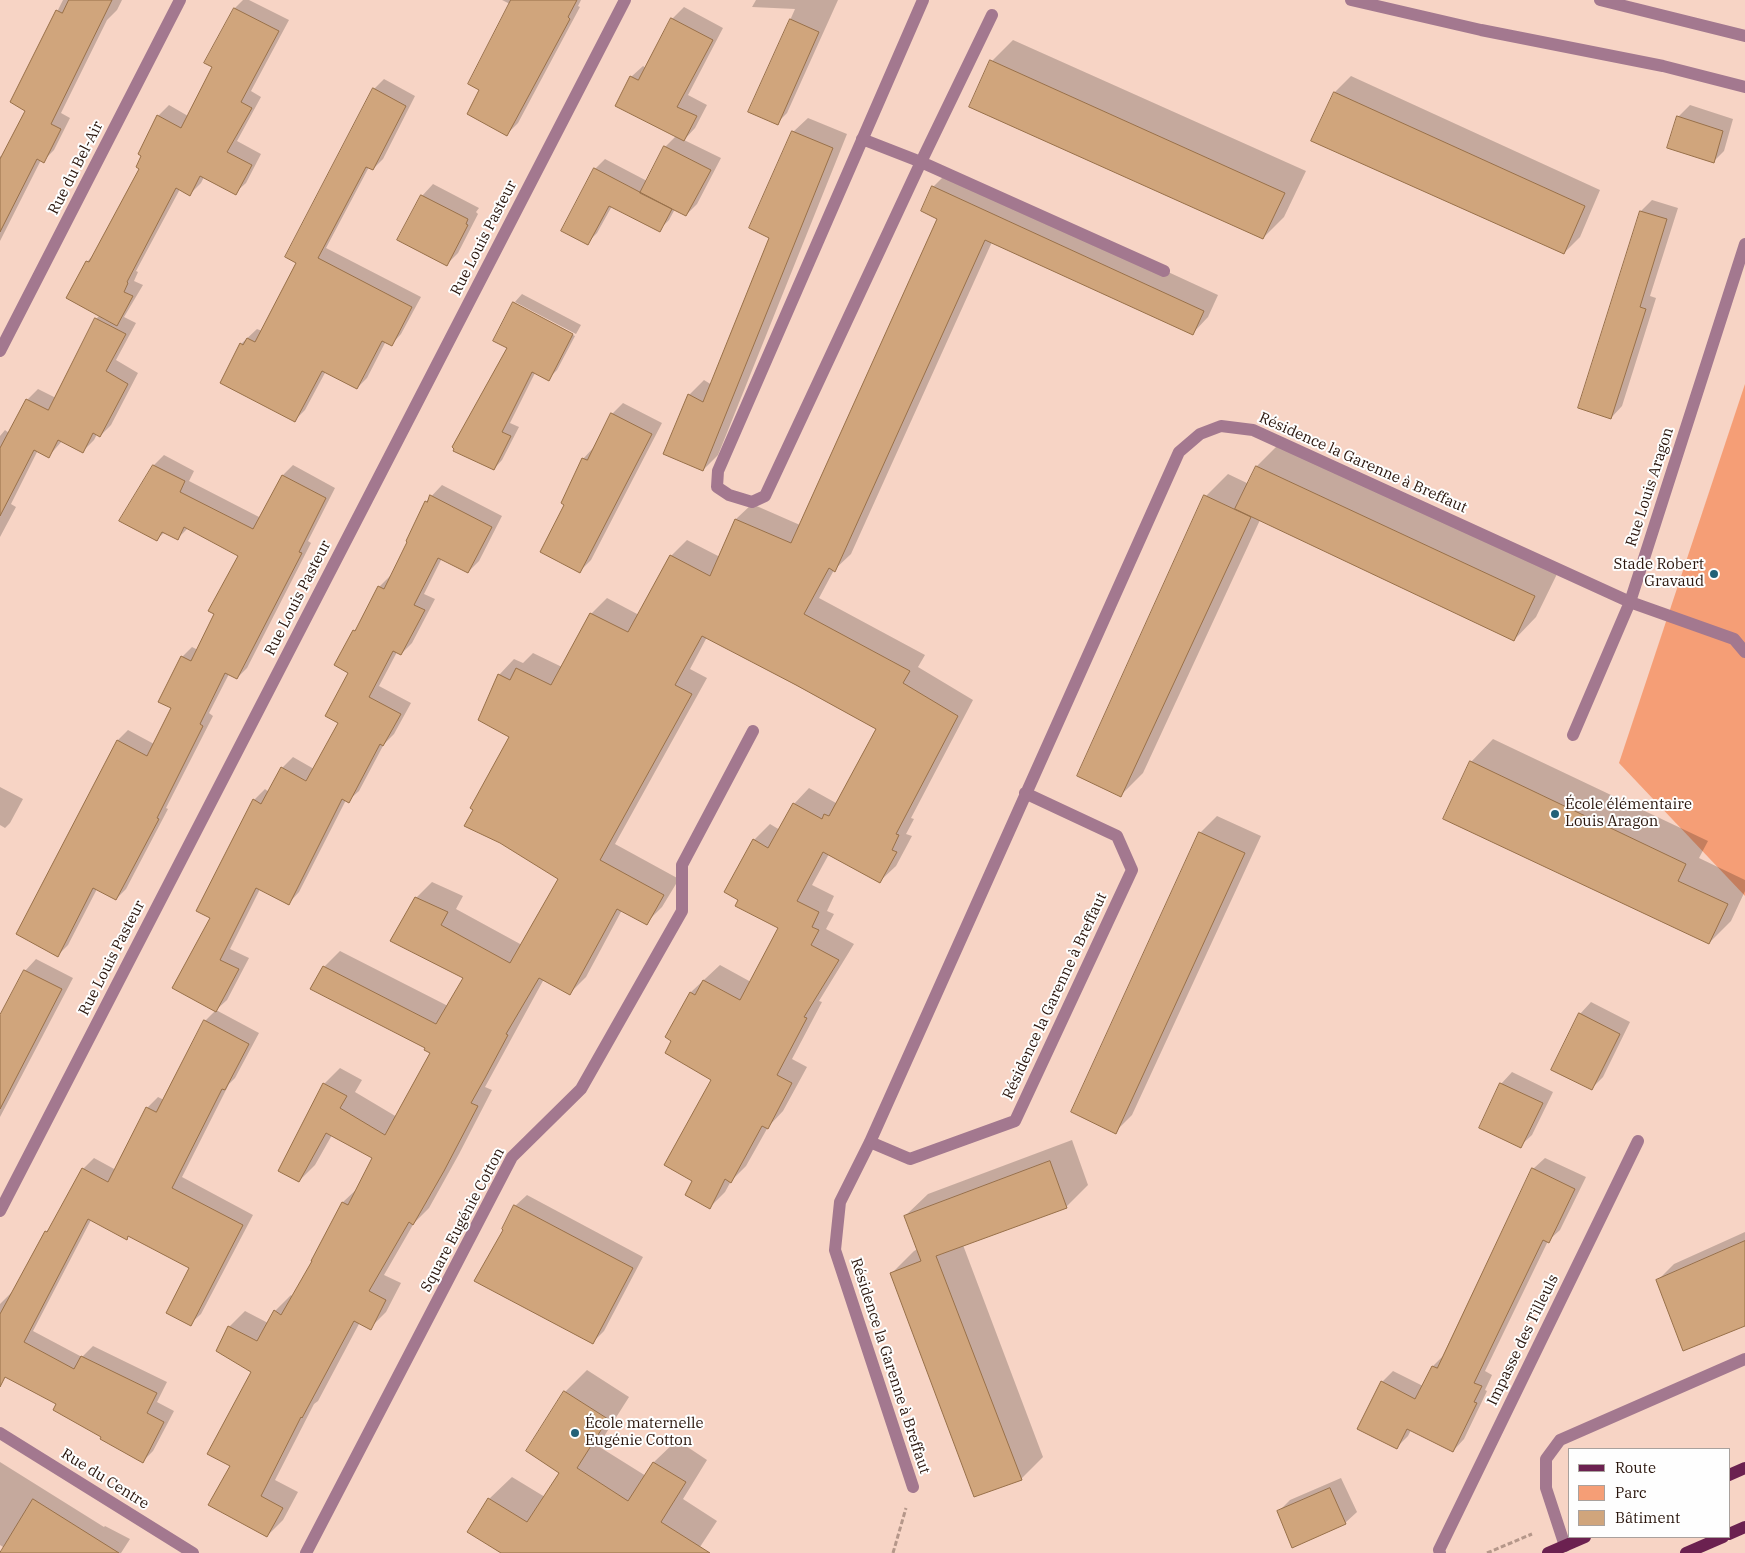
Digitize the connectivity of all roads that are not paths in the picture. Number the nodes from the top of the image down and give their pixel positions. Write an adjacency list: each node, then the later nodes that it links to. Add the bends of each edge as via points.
1 (180, 0): 13 (street, Rue du Bel-Air)
2 (625, 0): 21 (street, Rue Louis Pasteur)
3 (923, 0): 9 (street)
4 (1350, 0): 8 (street, via 1663,66)
5 (1600, 0): 7 (street)
6 (992, 15): 10 (street)
7 (1745, 36)
8 (1745, 87)
9 (862, 139): 10 (street); 10 (street, via 718,471 716,487 729,495 752,502 765,496)
10 (921, 162): 12 (street)
11 (1745, 244): 14 (street, Rue Louis Aragon)
12 (1164, 271)
13 (0, 351)
14 (1630, 602): 15 (street, Résidence la Garenne à Breffaut, via 1734,639); 17 (street, Rue Louis Aragon); 18 (street, Résidence la Garenne à Breffaut, via 1252,430 1221,426 1200,434 1179,452)
15 (1745, 652)
16 (753, 731): 33 (street, Square Eugénie Cotton, via 682,865 682,911 581,1089 512,1157)
17 (1572, 735)
18 (1025, 793): 20 (street, Résidence la Garenne à Breffaut); 20 (street, Résidence la Garenne à Breffaut, via 1117,836 1132,870 1015,1120 910,1159)
19 (1638, 1141): 34 (street, Impasse des Tilleuls)
20 (870, 1142): 26 (street, Résidence la Garenne à Breffaut, via 840,1202 835,1250)
21 (0, 1211)
22 (1745, 1359): 31 (street, via 1560,1440 1546,1459 1546,1488)
23 (0, 1433): 32 (street, Rue du Centre)
24 (1745, 1468): 25 (main road)
25 (1730, 1475)
26 (913, 1487)
27 (1745, 1527): 28 (main road)
28 (1730, 1534)
29 (1583, 1538): 31 (main road)
30 (1721, 1538): 36 (main road)
31 (1565, 1546): 35 (main road)
32 (193, 1553)
33 (306, 1553)
34 (1440, 1553)
35 (1548, 1553)
36 (1686, 1553)

